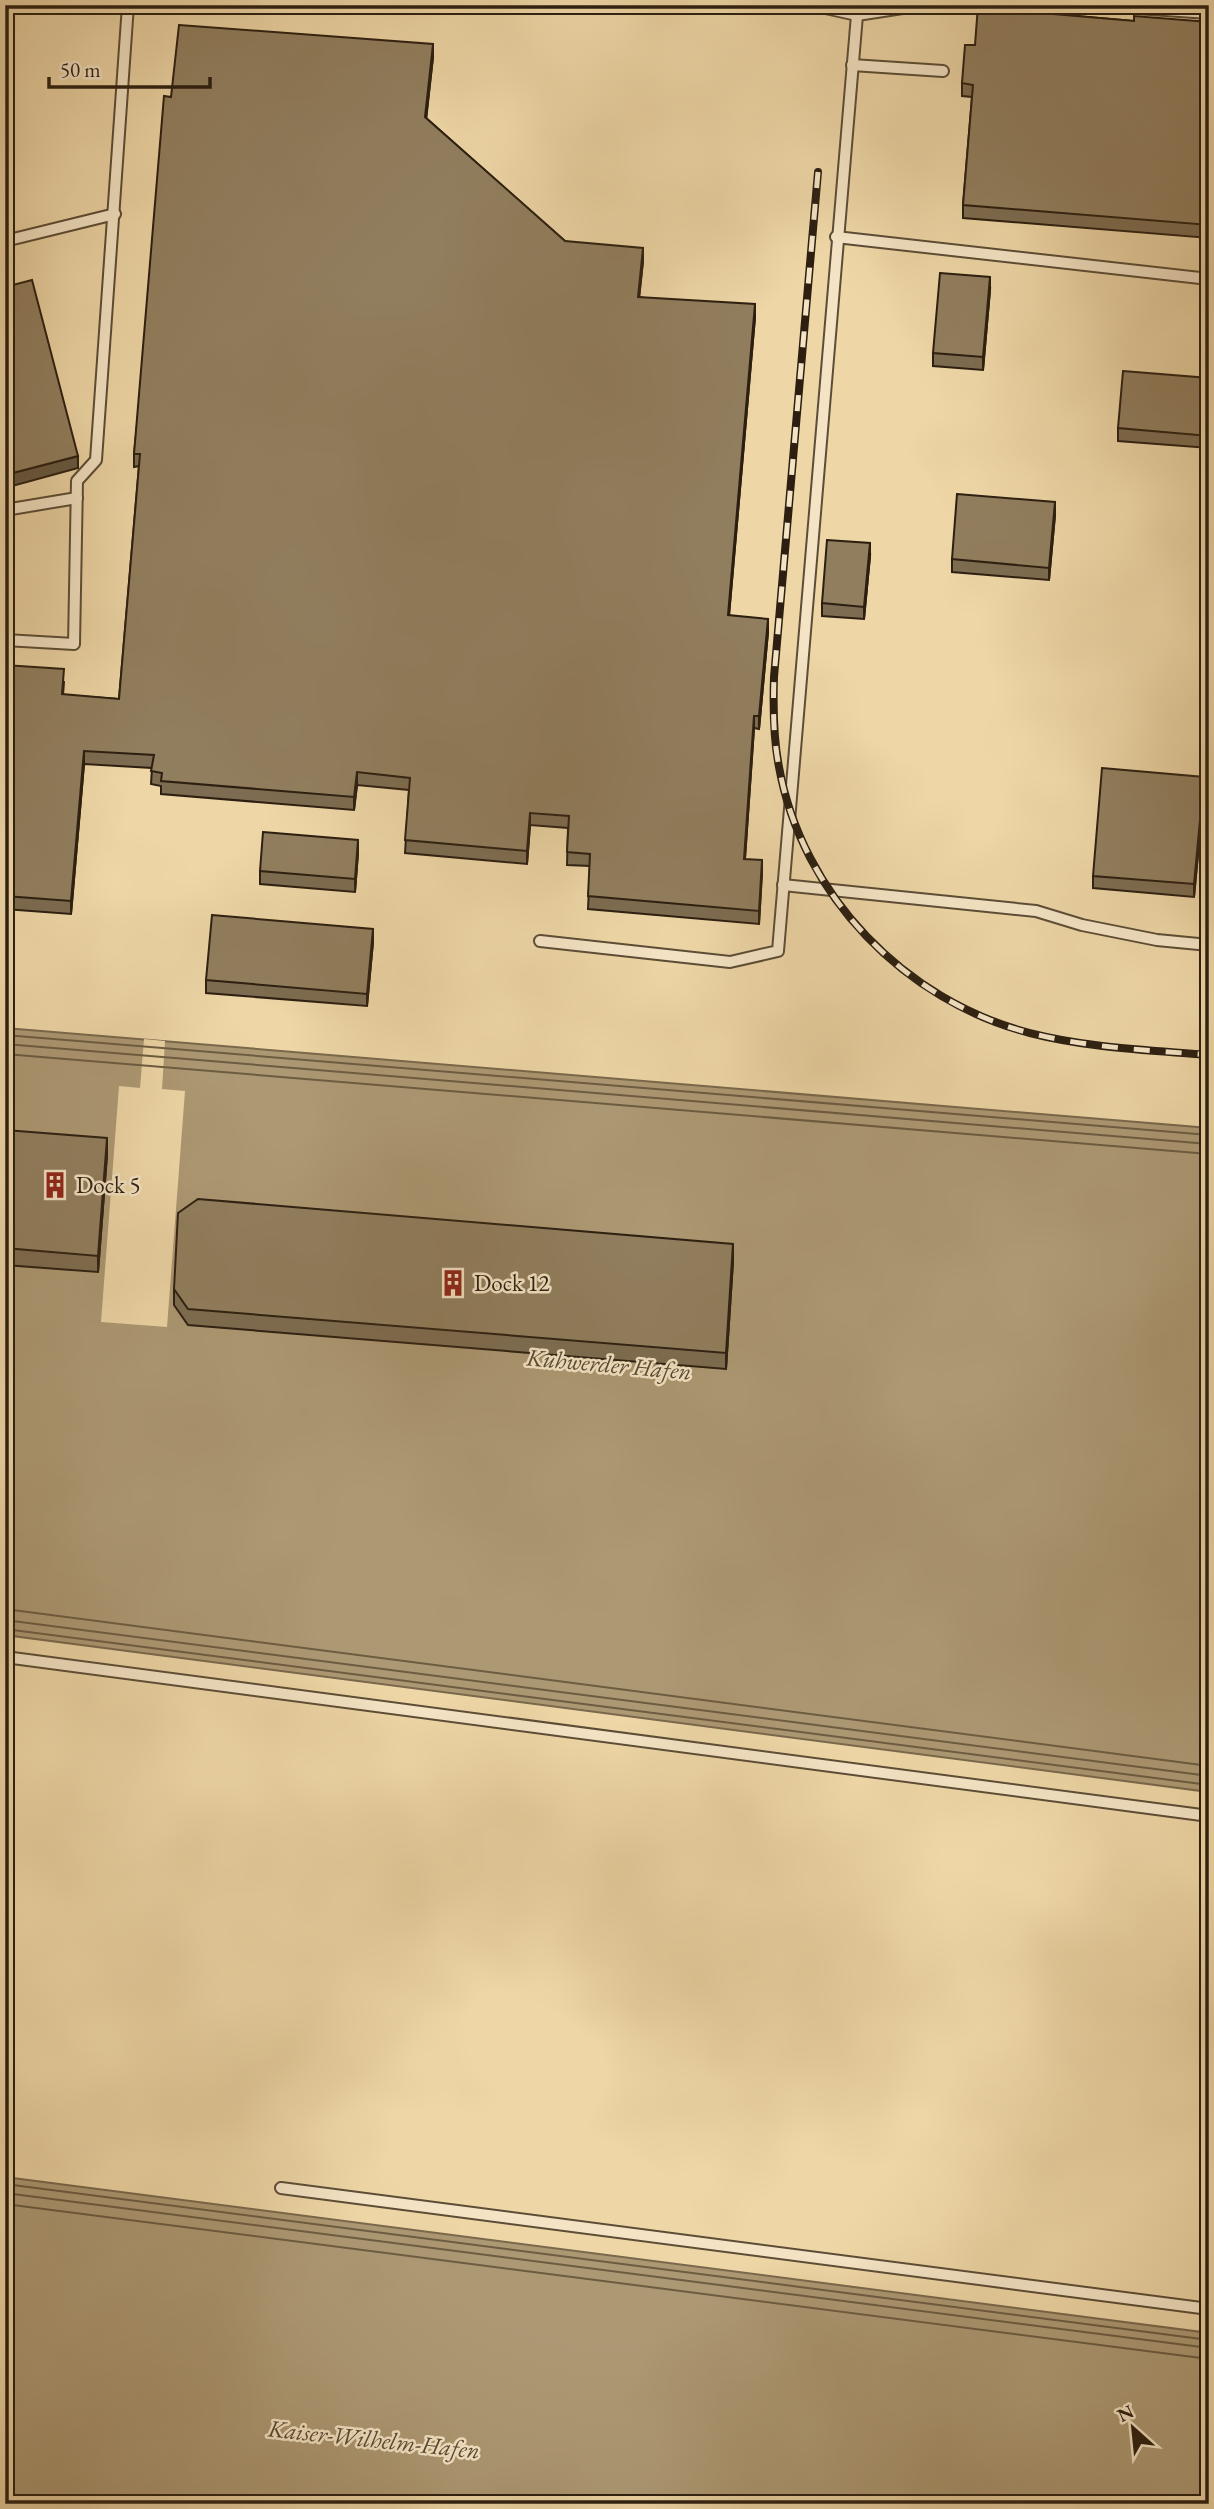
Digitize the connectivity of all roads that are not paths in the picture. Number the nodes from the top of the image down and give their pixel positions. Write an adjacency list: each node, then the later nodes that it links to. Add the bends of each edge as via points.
1 (128, 5): 9 (lane)
2 (811, 5): 6 (lane)
3 (922, 5): 6 (lane)
4 (1092, 5): 5 (lane)
5 (1209, 13)
6 (857, 15): 7 (lane)
7 (852, 65): 8 (lane); 10 (lane)
8 (943, 71)
9 (115, 214): 11 (lane); 13 (lane, via 96,460 77,481)
10 (836, 237): 12 (lane); 16 (lane)
11 (5, 241)
12 (1209, 279)
13 (77, 498): 14 (lane); 15 (lane, via 74,644)
14 (5, 510)
15 (5, 640)
16 (783, 885): 17 (lane, via 778,951 760,957 730,962); 18 (lane, via 1036,911 1119,933)
17 (540, 941)
18 (1209, 945)
19 (5, 1657): 20 (lane)
20 (1209, 1816)
21 (281, 2188): 22 (lane)
22 (1209, 2309)

